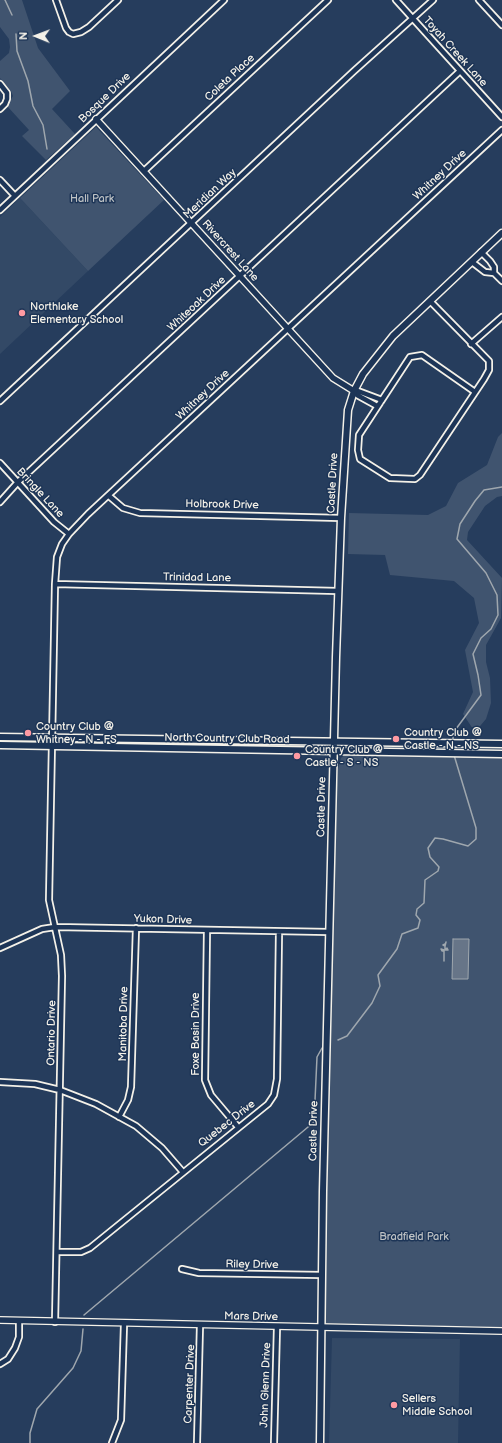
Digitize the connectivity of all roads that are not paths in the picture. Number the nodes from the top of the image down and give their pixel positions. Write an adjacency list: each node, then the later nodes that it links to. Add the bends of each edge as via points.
1 (56, 0): 2 (street, via 66,28 73,34 89,27)
2 (118, 0)
3 (224, 0): 14 (street, Bosque Drive)
4 (328, 0): 16 (street, Coleta Place)
5 (396, 0): 8 (street, Toyah Creek Lane)
6 (433, 0): 8 (street, Meridian Way)
7 (480, 0): 9 (street)
8 (412, 18): 10 (street, Toyah Creek Lane); 20 (street, Meridian Way)
9 (502, 25)
10 (460, 71): 13 (street, Toyah Creek Lane); 25 (street, Whiteoak Drive)
11 (0, 84): 12 (street, via 7,93 7,99)
12 (0, 109)
13 (502, 117)
14 (96, 119): 16 (street, Rivercrest Lane); 18 (street, Bosque Drive)
15 (502, 130): 29 (street, Whitney Drive)
16 (144, 170): 20 (street, Rivercrest Lane)
17 (0, 180): 18 (street)
18 (15, 196): 19 (street, Bosque Drive)
19 (0, 210)
20 (192, 223): 25 (street, Rivercrest Lane); 34 (street, Meridian Way)
21 (502, 233): 22 (main road, Castle Drive)
22 (481, 252): 23 (main road, Castle Drive); 24 (street, via 490,260)
23 (472, 262): 24 (street, via 485,272); 27 (main road, Castle Drive)
24 (494, 273): 26 (street)
25 (240, 276): 29 (street, Rivercrest Lane); 37 (street, Whiteoak Drive)
26 (502, 281)
27 (430, 301): 30 (street); 31 (main road, Castle Drive, via 393,336 362,374)
28 (502, 317): 30 (street)
29 (287, 329): 31 (street, Rivercrest Lane, via 336,381); 38 (street, Whitney Drive)
30 (471, 344): 32 (street, via 489,361 490,366)
31 (354, 391): 33 (street, via 358,390); 35 (street); 40 (main road, Castle Drive, via 346,427)
32 (475, 392): 33 (street, via 422,355 416,355 410,357); 35 (street, via 420,475 415,478 390,478 360,459 359,435)
33 (382, 400): 35 (street)
34 (0, 401)
35 (377, 406)
36 (0, 463): 37 (street, Bringle Lane)
37 (18, 482): 39 (street, Whiteoak Drive); 41 (street, Bringle Lane, via 54,522)
38 (109, 496): 40 (street, Holbrook Drive, via 123,508 140,513); 41 (street, Whitney Drive)
39 (0, 502)
40 (341, 518): 43 (main road, Castle Drive)
41 (69, 534): 42 (street, Whitney Drive, via 57,557)
42 (55, 584): 43 (street, Trinidad Lane); 45 (street, Whitney Drive)
43 (338, 591): 47 (main road, Castle Drive)
44 (0, 736): 45 (main road, North Country Club Road)
45 (53, 738): 46 (main road, North Country Club Road); 50 (street, Whitney Drive)
46 (199, 740): 47 (main road, North Country Club Road); 51 (main road)
47 (333, 742): 48 (main road, North Country Club Road); 52 (main road, Castle Drive)
48 (500, 744): 53 (main road)
49 (0, 745): 50 (main road, North Country Club Road)
50 (53, 746): 51 (main road, North Country Club Road); 54 (street, Ontario Drive, via 49,900)
51 (199, 748): 52 (main road, North Country Club Road)
52 (333, 750): 53 (main road, North Country Club Road); 58 (main road, Castle Drive)
53 (500, 754)
54 (55, 927): 55 (street, Yukon Drive); 59 (street, Yukon Drive); 61 (street, Ontario Drive, via 62,955)
55 (136, 928): 56 (street, Yukon Drive); 62 (street, Manitoba Drive, via 132,1087)
56 (207, 930): 57 (street, Yukon Drive); 63 (street, Foxe Basin Drive, via 205,1080 211,1095)
57 (279, 932): 58 (street, Yukon Drive); 63 (street, Quebec Drive, via 274,1095 268,1104)
58 (329, 932): 67 (main road, Castle Drive)
59 (0, 948)
60 (0, 1082): 61 (street, via 35,1084)
61 (60, 1090): 62 (street); 65 (street, Ontario Drive)
62 (119, 1116): 64 (street, via 136,1126 162,1148)
63 (238, 1127): 64 (street, Quebec Drive)
64 (182, 1171): 65 (street, Quebec Drive, via 90,1248 81,1252)
65 (57, 1252): 70 (street, Ontario Drive)
66 (182, 1269): 67 (street, Riley Drive, via 199,1273)
67 (322, 1275): 74 (main road, Castle Drive)
68 (0, 1320): 69 (street, Mars Drive)
69 (19, 1321): 70 (street, Mars Drive); 76 (street, via 16,1348 8,1359)
70 (55, 1322): 71 (street, Mars Drive)
71 (124, 1324): 72 (street, Mars Drive); 77 (street, via 121,1420)
72 (200, 1326): 73 (street, Mars Drive); 78 (street, Carpenter Drive)
73 (277, 1327): 74 (street, Mars Drive); 79 (street, John Glenn Drive)
74 (321, 1328): 75 (street, Mars Drive); 80 (main road, Castle Drive)
75 (502, 1331)
76 (0, 1364)
77 (112, 1443)
78 (197, 1443)
79 (274, 1443)
80 (320, 1443)

